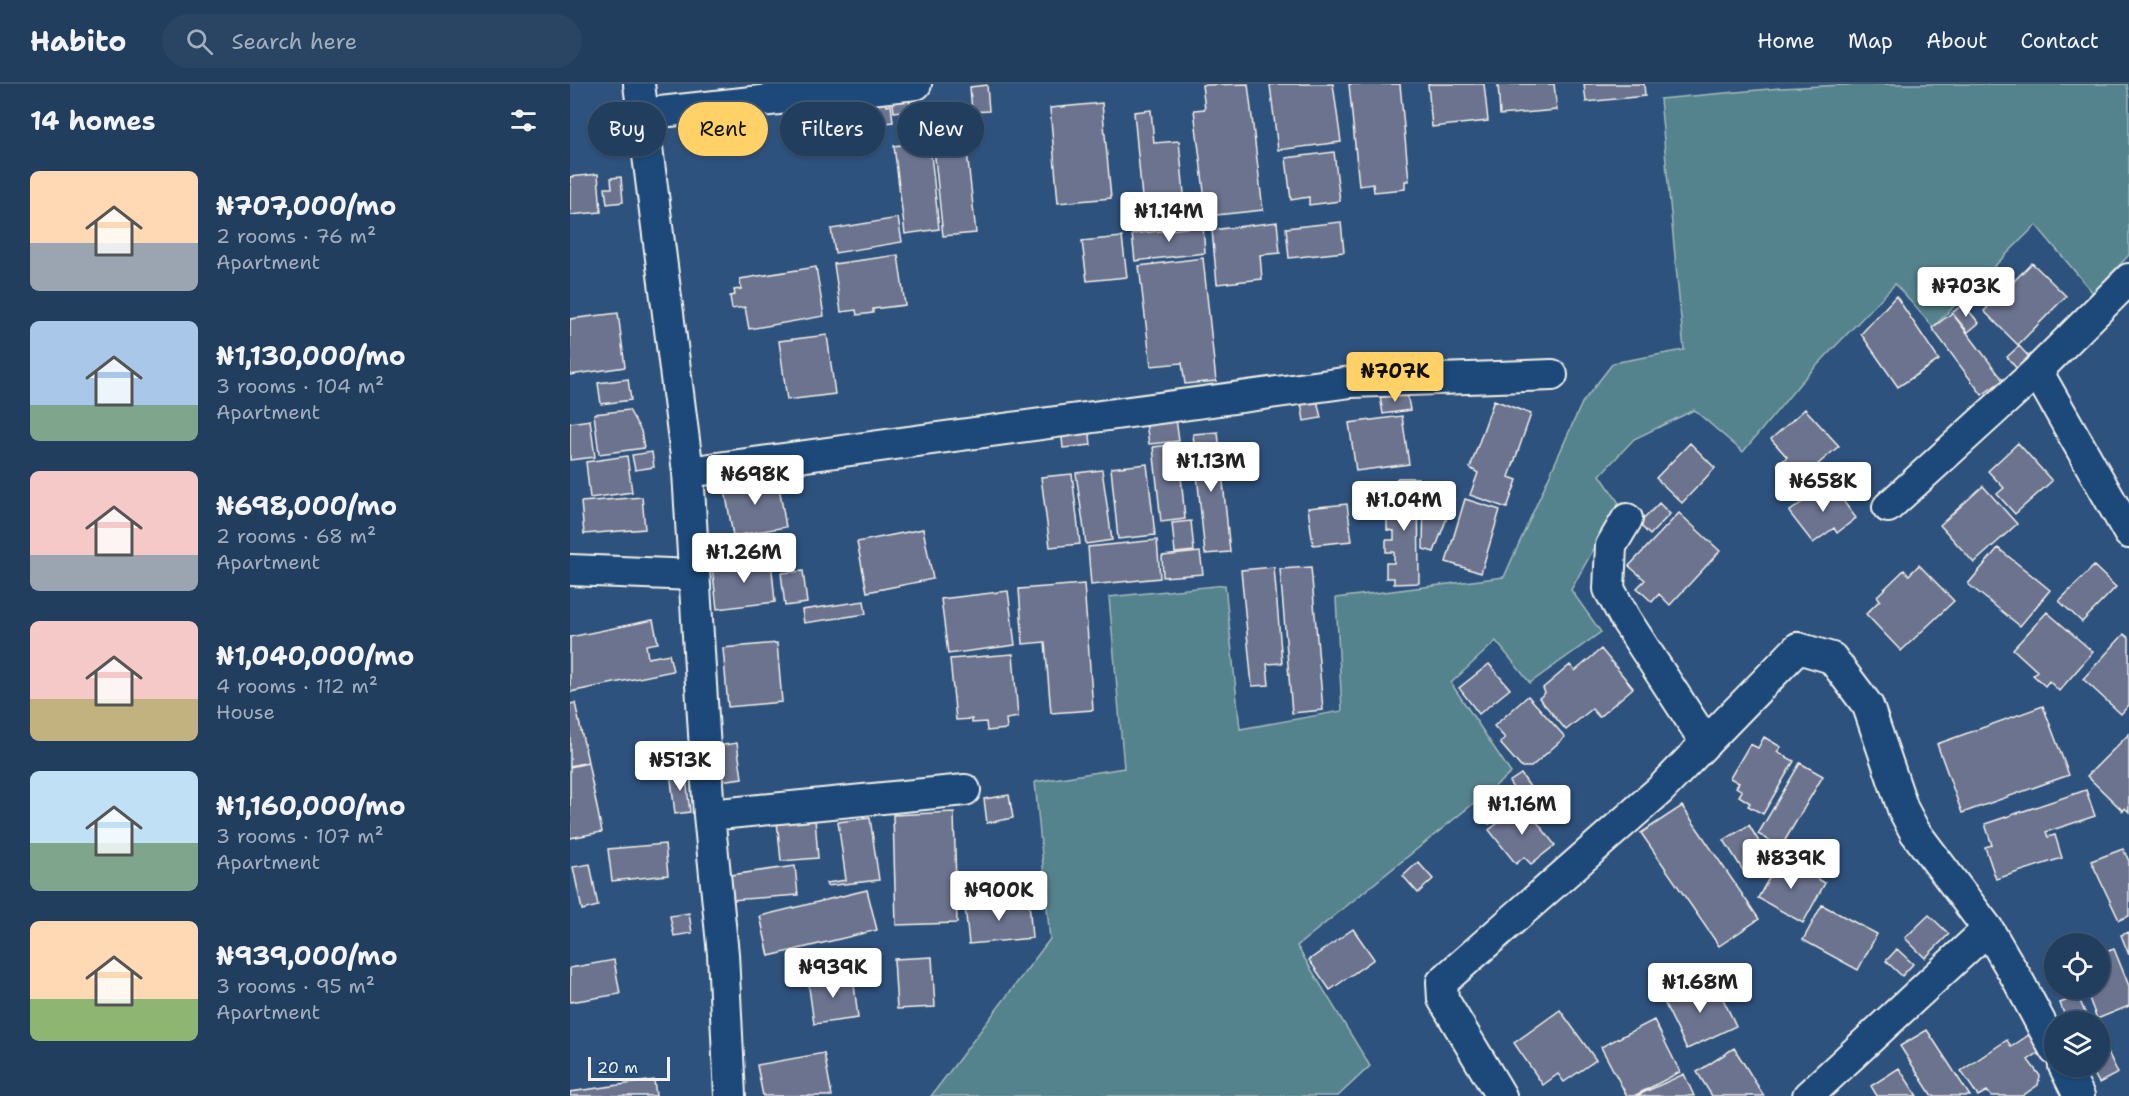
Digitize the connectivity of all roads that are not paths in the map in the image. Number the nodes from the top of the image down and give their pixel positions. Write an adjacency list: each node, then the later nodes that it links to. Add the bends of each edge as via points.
1 (639, 84): 3 (street)
2 (916, 84): 4 (street)
3 (641, 102)
4 (666, 111)
5 (647, 156): 9 (street)
6 (2129, 279): 7 (street)
7 (2037, 371): 10 (street); 12 (street)
8 (1552, 375): 9 (street, via 1351,382)
9 (688, 472): 14 (street)
10 (1888, 507)
11 (1627, 519): 15 (street, via 1611,546 1609,589)
12 (2129, 533)
13 (570, 570): 14 (street)
14 (694, 575): 17 (street)
15 (1706, 743): 18 (street, via 1798,648 1832,658 1868,706 1903,809 1915,832); 22 (street, via 1660,790 1442,982 1443,999)
16 (965, 790): 17 (street)
17 (709, 815): 21 (street, via 723,954)
18 (1988, 929): 19 (street); 23 (street)
19 (2044, 1029)
20 (2070, 1077): 24 (street)
21 (730, 1096)
22 (1501, 1096)
23 (1808, 1096)
24 (2079, 1096)

